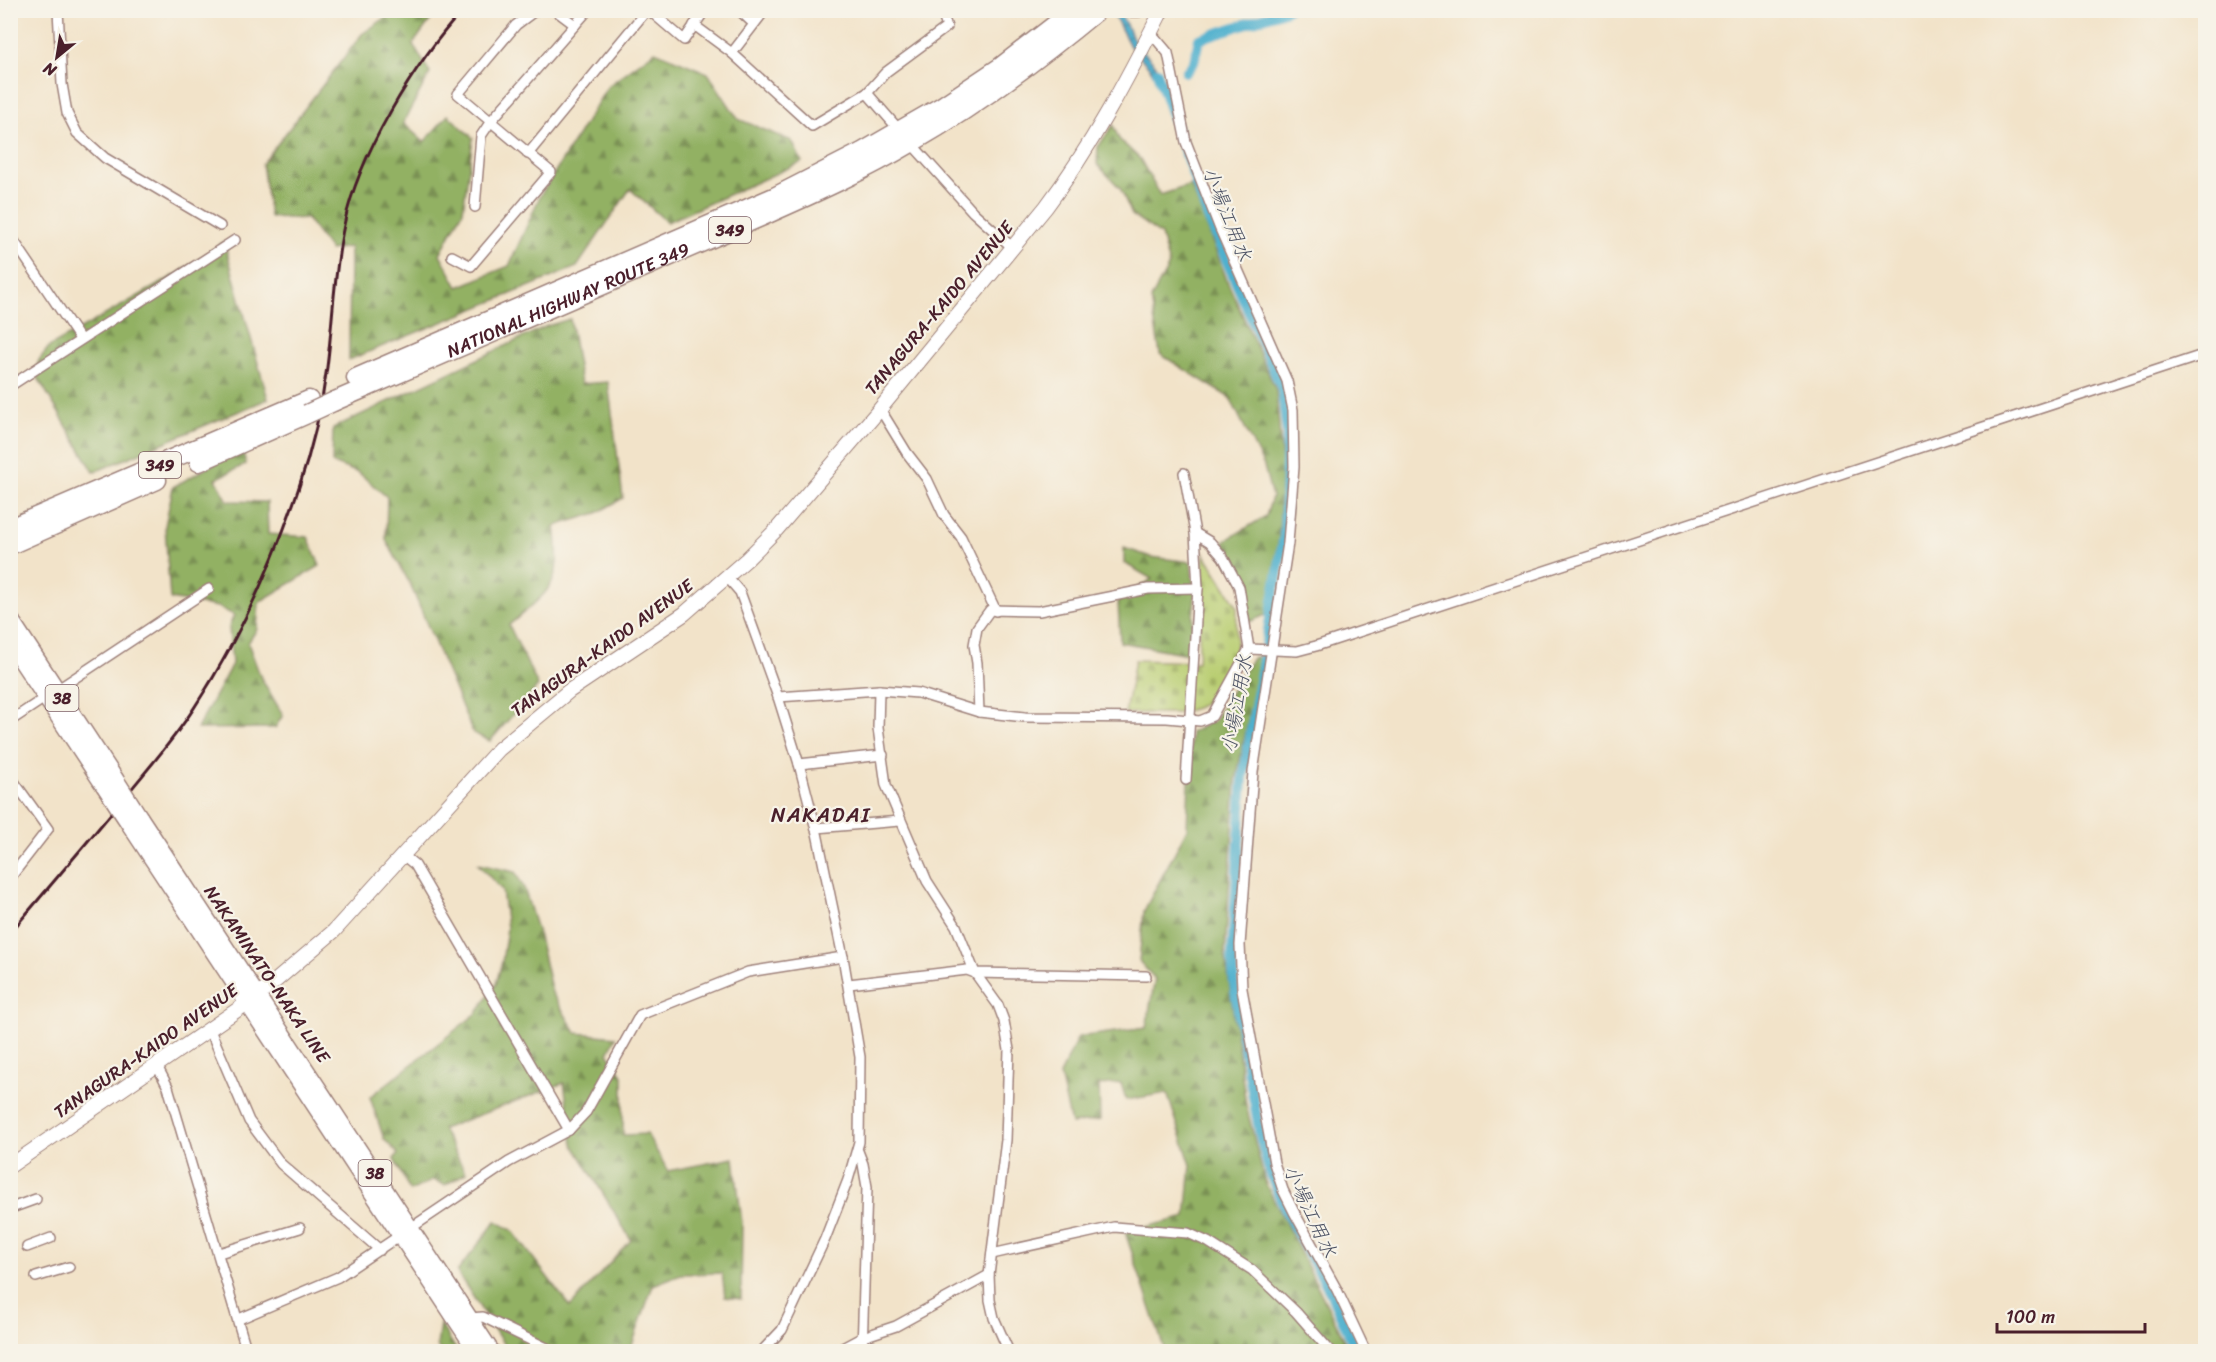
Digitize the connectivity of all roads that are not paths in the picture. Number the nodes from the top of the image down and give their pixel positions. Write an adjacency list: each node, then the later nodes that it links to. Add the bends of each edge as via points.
1 (58, 10): 25 (street, via 62,84 67,113 77,133 105,158)
2 (536, 10): 21 (street, via 516,25 458,93)
3 (555, 10): 16 (street)
4 (588, 10): 16 (street)
5 (648, 10): 17 (street, via 684,40); 23 (street)
6 (705, 10): 17 (street)
7 (739, 10): 15 (street)
8 (765, 10): 15 (street)
9 (941, 10): 20 (street, via 946,27 886,72)
10 (1074, 10): 22 (highway, NATIONAL HIGHWAY ROUTE 349 / 349)
11 (1098, 10): 22 (highway, NATIONAL HIGHWAY ROUTE 349 / 349, via 992,92)
12 (1131, 10): 13 (street)
13 (1138, 10)
14 (1162, 10): 18 (street, TANAGURA-KAIDO AVENUE)
15 (754, 24): 19 (street)
16 (575, 25): 21 (street)
17 (694, 25): 19 (street)
18 (1150, 33): 28 (street, TANAGURA-KAIDO AVENUE, via 1087,149); 45 (street, via 1168,53 1186,142 1287,381 1293,410 1294,467 1288,543)
19 (732, 53): 20 (street, via 812,126)
20 (867, 93): 22 (street)
21 (491, 122): 23 (street); 24 (street, via 481,136)
22 (906, 137): 28 (street, via 973,212); 33 (highway, NATIONAL HIGHWAY ROUTE 349 / 349, via 862,152 774,197)
23 (528, 154): 29 (street, via 551,172 471,266)
24 (475, 207)
25 (220, 226)
26 (10, 235): 30 (street)
27 (235, 240): 30 (street)
28 (1013, 248): 34 (street, TANAGURA-KAIDO AVENUE)
29 (452, 256)
30 (80, 339): 32 (street)
31 (2205, 354): 45 (street, via 1316,646 1296,651)
32 (10, 386)
33 (308, 407): 36 (highway, NATIONAL HIGHWAY ROUTE 349 / 349); 38 (highway, NATIONAL HIGHWAY ROUTE 349 / 349)
34 (880, 408): 39 (street, TANAGURA-KAIDO AVENUE, via 777,529); 42 (street, via 927,479 944,515 962,537)
35 (1184, 473): 37 (street)
36 (10, 528)
37 (1195, 533): 40 (street); 45 (street, via 1223,557 1239,587)
38 (10, 545)
39 (727, 577): 48 (street, via 740,592); 58 (street, TANAGURA-KAIDO AVENUE, via 684,614 535,717 487,762)
40 (1198, 588): 42 (street, via 1148,589 1039,611); 50 (street)
41 (209, 589): 47 (street)
42 (996, 611): 49 (street, via 990,610 975,636)
43 (10, 618): 47 (main road, NAKAMINATO-NAKA LINE / 38)
44 (10, 644): 47 (main road, NAKAMINATO-NAKA LINE / 38)
45 (1262, 650): 50 (street, via 1212,716); 94 (street, via 1240,945 1242,989 1277,1172)
46 (879, 690): 48 (street); 49 (street, via 918,693); 52 (street, via 878,728)
47 (52, 694): 51 (street); 64 (main road, NAKAMINATO-NAKA LINE / 38, bridge)
48 (778, 697): 53 (street)
49 (980, 712): 50 (street, via 1025,717)
50 (1189, 720): 55 (street)
51 (10, 721)
52 (883, 755): 53 (street); 56 (street, via 886,785)
53 (799, 764): 57 (street)
54 (10, 776): 59 (street, via 48,829)
55 (1186, 780)
56 (900, 821): 57 (street); 61 (street, via 927,881 956,926)
57 (816, 828): 60 (street)
58 (403, 855): 64 (street, TANAGURA-KAIDO AVENUE, via 334,931); 67 (street, via 415,865)
59 (10, 878)
60 (843, 957): 63 (street); 67 (street, via 748,972 640,1015 586,1112)
61 (975, 973): 62 (street); 63 (street, via 967,970); 78 (street, via 998,1005 1009,1050 1005,1140)
62 (1146, 976)
63 (849, 984): 68 (street, via 860,1057)
64 (253, 999): 65 (street, TANAGURA-KAIDO AVENUE); 73 (main road, NAKAMINATO-NAKA LINE / 38)
65 (210, 1029): 66 (street, TANAGURA-KAIDO AVENUE); 76 (street, via 249,1120 281,1164)
66 (157, 1065): 69 (street, TANAGURA-KAIDO AVENUE); 77 (street, via 168,1087)
67 (569, 1130): 73 (street, via 509,1162)
68 (858, 1151): 84 (street, via 867,1187); 89 (street, via 825,1239 782,1330)
69 (10, 1166)
70 (36, 1199): 71 (street)
71 (14, 1207)
72 (300, 1228): 77 (street)
73 (406, 1231): 76 (street); 82 (main road, NAKAMINATO-NAKA LINE / 38); 86 (main road, NAKAMINATO-NAKA LINE / 38)
74 (51, 1238): 75 (street)
75 (27, 1247)
76 (380, 1250): 83 (street, via 338,1276)
77 (219, 1253): 83 (street)
78 (992, 1254): 80 (street); 93 (street, via 1114,1227 1188,1233 1252,1270)
79 (69, 1267): 81 (street)
80 (989, 1275): 84 (street, via 896,1326); 92 (street, via 994,1318)
81 (36, 1277)
82 (470, 1318): 87 (main road, NAKAMINATO-NAKA LINE / 38); 88 (street, via 483,1317)
83 (239, 1319): 85 (street)
84 (863, 1336): 90 (street); 91 (street)
85 (247, 1352)
86 (477, 1352)
87 (492, 1352)
88 (555, 1352)
89 (761, 1352)
90 (835, 1352)
91 (862, 1352)
92 (1009, 1352)
93 (1330, 1352)
94 (1366, 1352)

